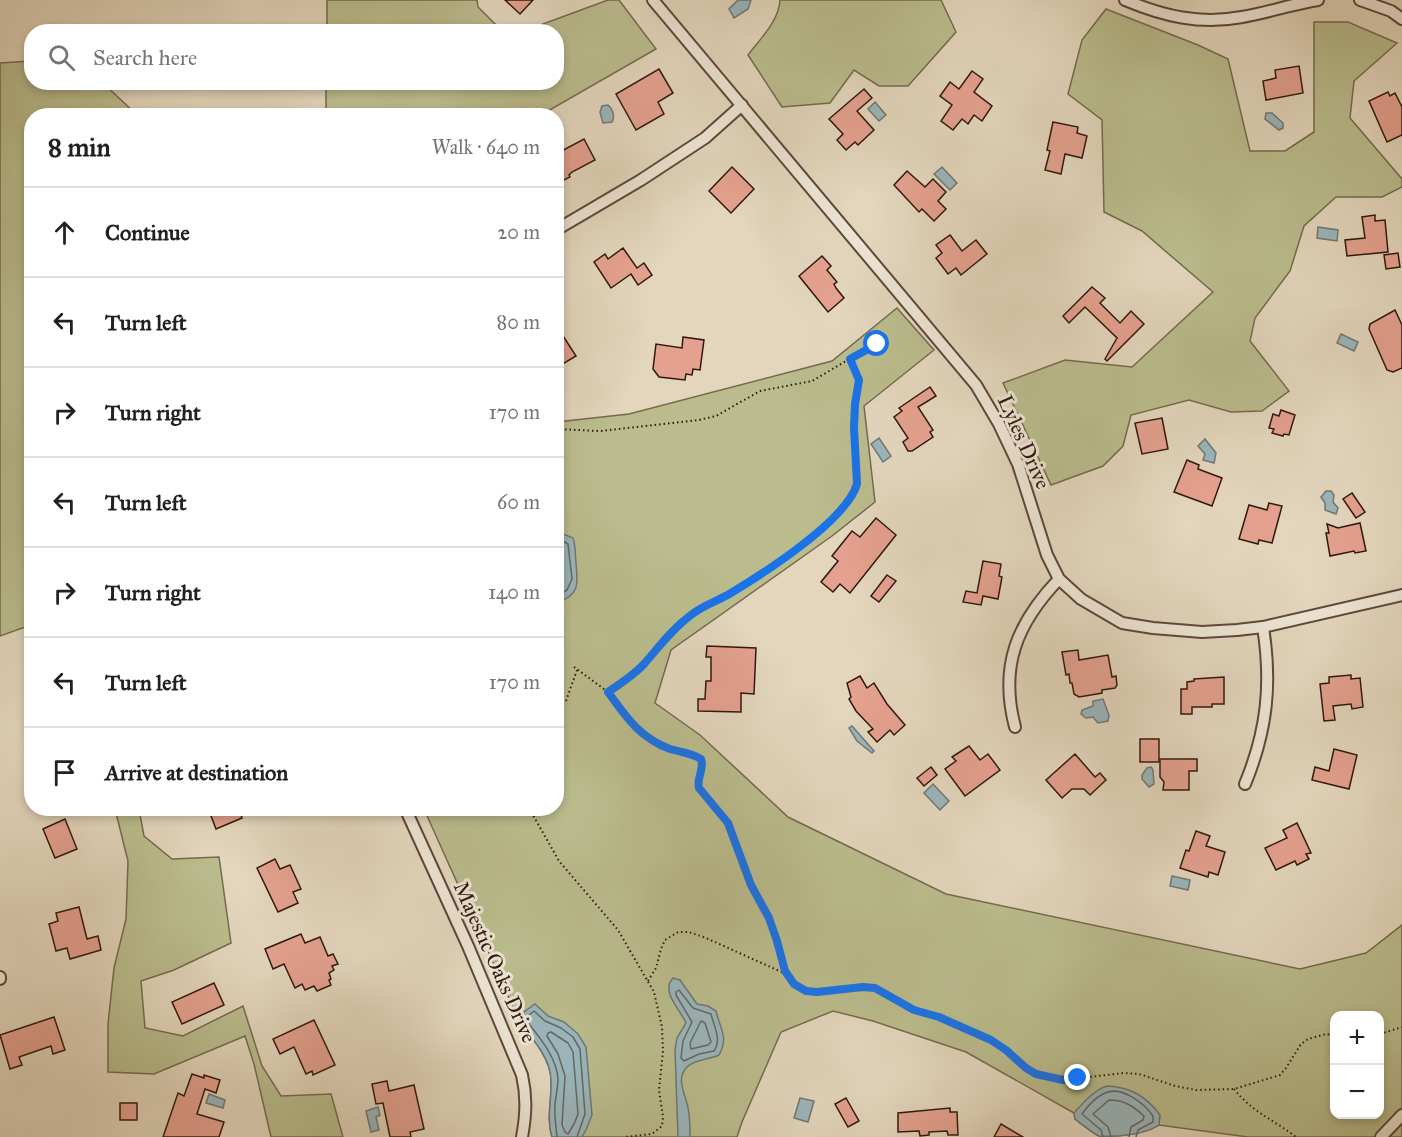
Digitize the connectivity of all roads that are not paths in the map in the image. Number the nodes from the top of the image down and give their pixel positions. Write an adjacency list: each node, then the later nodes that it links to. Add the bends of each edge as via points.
1 (653, 0): 6 (street, Lyles Drive)
2 (1125, 0): 3 (street, via 1171,16 1219,20)
3 (1318, 0)
4 (1360, 0): 5 (street)
5 (1402, 18)
6 (742, 105): 7 (street, via 705,138); 8 (street, Lyles Drive, via 976,385 1018,464 1047,555)
7 (564, 225)
8 (1059, 579): 10 (street, Lyles Drive, via 1081,599 1122,623 1202,632); 11 (street, via 1042,596 1018,638 1011,663 1009,703)
9 (1402, 595): 10 (street, Lyles Drive)
10 (1263, 627): 12 (street, via 1269,674 1266,709 1261,740)
11 (1015, 727)
12 (1245, 784)
13 (409, 816): 15 (street, Majestic Oaks Drive, via 522,1075 526,1094)
14 (1402, 1115): 16 (street)
15 (522, 1137)
16 (1381, 1137)

